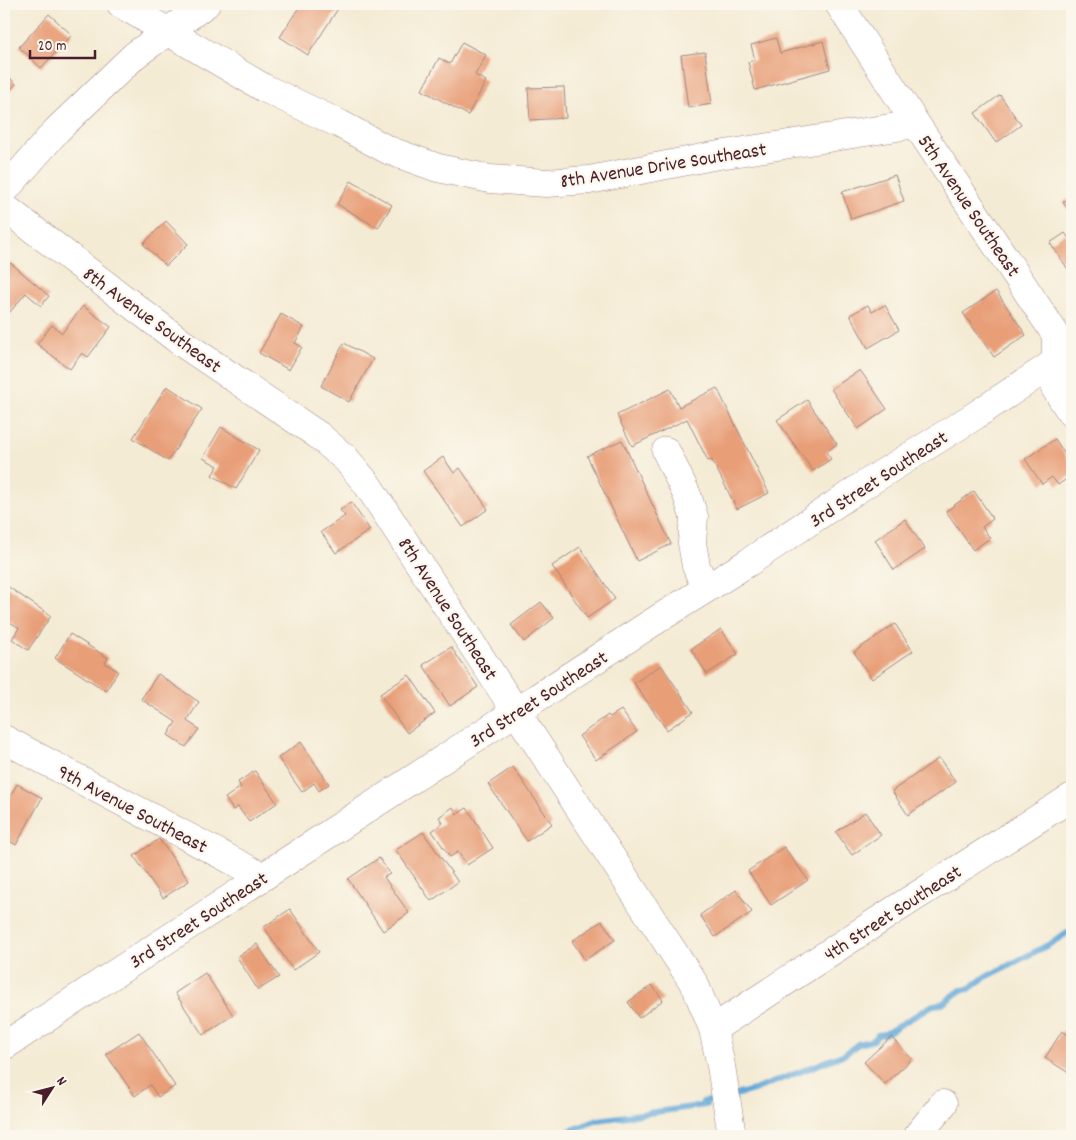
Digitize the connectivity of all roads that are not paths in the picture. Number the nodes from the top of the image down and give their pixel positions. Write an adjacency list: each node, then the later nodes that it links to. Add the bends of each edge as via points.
1 (121, 4): 4 (street, 8th Avenue Drive Southeast)
2 (206, 4): 4 (street)
3 (839, 4): 5 (street, 5th Avenue Southeast)
4 (170, 31): 5 (street, 8th Avenue Drive Southeast, via 264,88 388,150 438,168 490,179 546,183 589,180 713,156); 6 (street, via 135,55 71,116)
5 (916, 124): 8 (street, 5th Avenue Southeast, via 1056,335)
6 (4, 191)
7 (4, 207): 12 (street, 8th Avenue Southeast, via 182,343 318,435 346,459 367,484)
8 (1064, 356): 9 (street, 5th Avenue Southeast, via 1055,388); 11 (street, 3rd Street Southeast)
9 (1072, 414)
10 (666, 451): 11 (street, via 694,517 692,543 696,566)
11 (706, 589): 12 (street, 3rd Street Southeast)
12 (517, 712): 15 (street, 3rd Street Southeast); 16 (street, 8th Avenue Southeast, via 695,985)
13 (4, 739): 15 (street, 9th Avenue Southeast)
14 (1072, 797): 16 (street, 4th Street Southeast)
15 (263, 877): 17 (street, 3rd Street Southeast)
16 (713, 1029): 19 (street, 8th Avenue Southeast)
17 (4, 1046)
18 (943, 1104): 20 (street)
19 (732, 1136)
20 (917, 1136)

